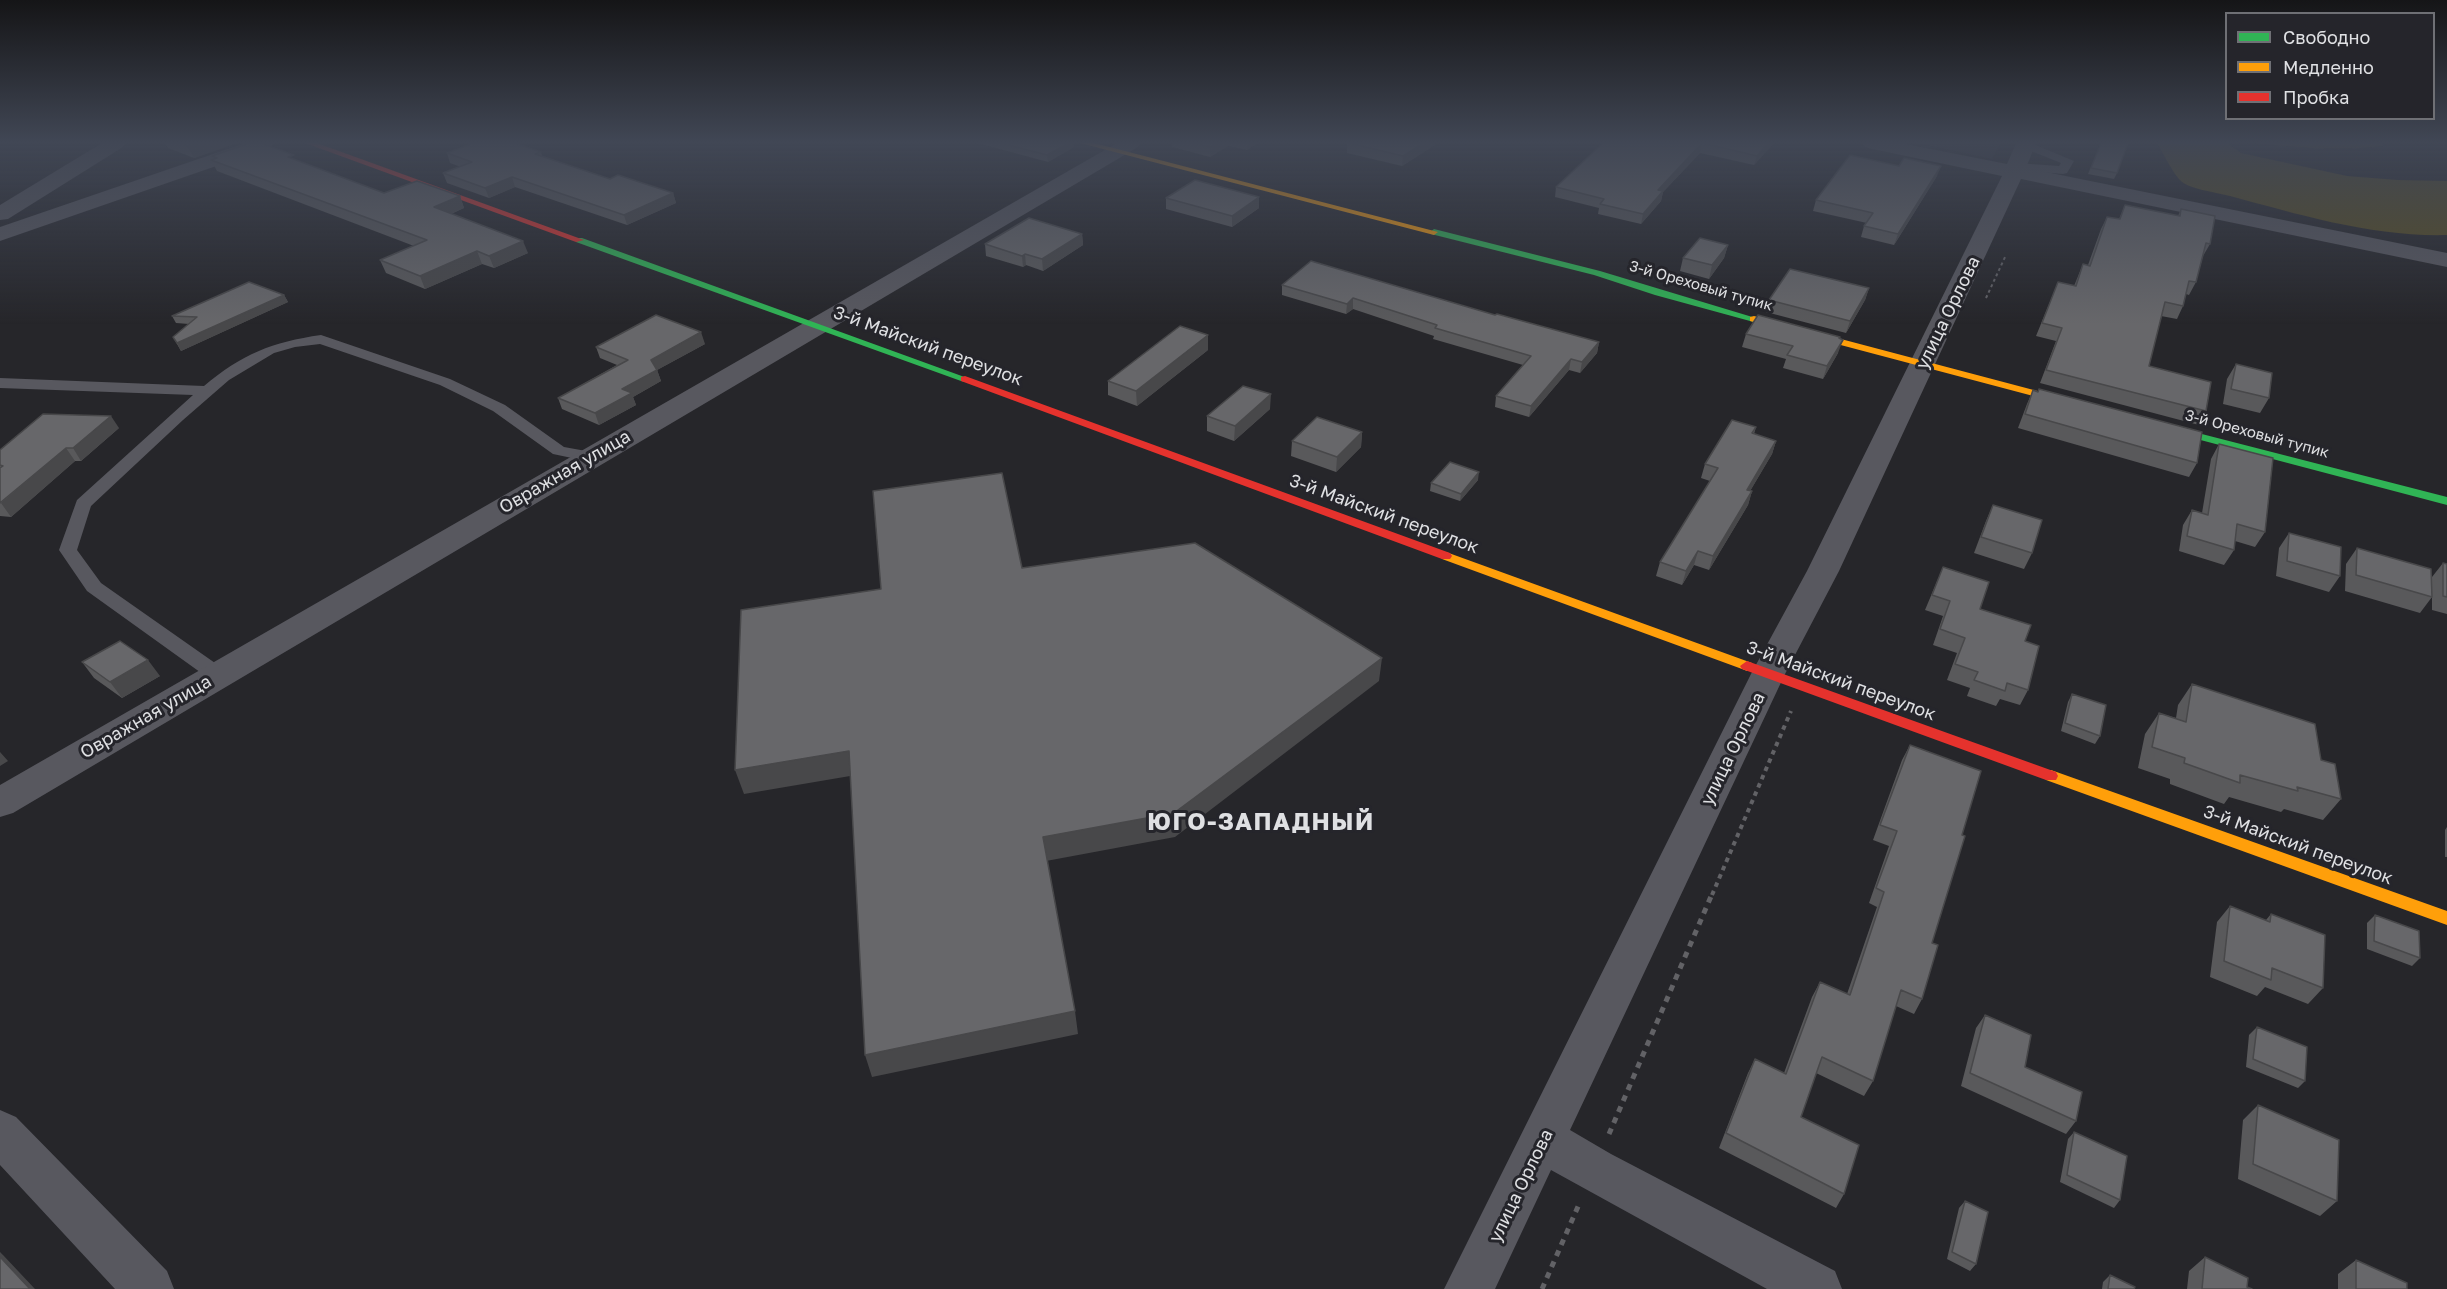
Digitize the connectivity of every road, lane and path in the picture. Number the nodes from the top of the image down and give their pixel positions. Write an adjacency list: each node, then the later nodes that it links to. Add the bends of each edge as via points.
1 (16, 203): 8 (street)
2 (89, 203): 9 (street)
3 (477, 203): 13 (street, 3-й Майский переулок)
4 (1027, 203): 13 (street, Овражная улица)
5 (1335, 203): 14 (street, 3-й Ореховый тупик)
6 (1998, 203): 14 (street, улица Орлова)
7 (2211, 203): 11 (street)
8 (0, 213)
9 (0, 234)
10 (2007, 254): 12 (path)
11 (2447, 260)
12 (1981, 307)
13 (817, 325): 19 (street, Овражная улица); 21 (street, 3-й Майский переулок)
14 (1924, 363): 17 (street, 3-й Ореховый тупик); 21 (street, улица Орлова)
15 (0, 383): 16 (lane)
16 (208, 391): 19 (lane, via 269,350 321,339 445,382 499,408 559,451); 22 (lane, via 83,504 68,550 94,587)
17 (2088, 407)
18 (2146, 422): 20 (street, 3-й Ореховый тупик)
19 (591, 457): 22 (street, Овражная улица)
20 (2447, 501)
21 (1768, 674): 23 (street, 3-й Майский переулок); 27 (street, улица Орлова)
22 (218, 675): 24 (street, Овражная улица)
23 (1802, 686): 25 (street, 3-й Майский переулок); 28 (path)
24 (0, 803)
25 (2447, 918)
26 (0, 1132): 29 (street)
27 (1544, 1140): 28 (street); 30 (street, улица Орлова)
28 (1594, 1170): 31 (path); 32 (street)
29 (149, 1289)
30 (1469, 1289)
31 (1542, 1289)
32 (1817, 1289)

